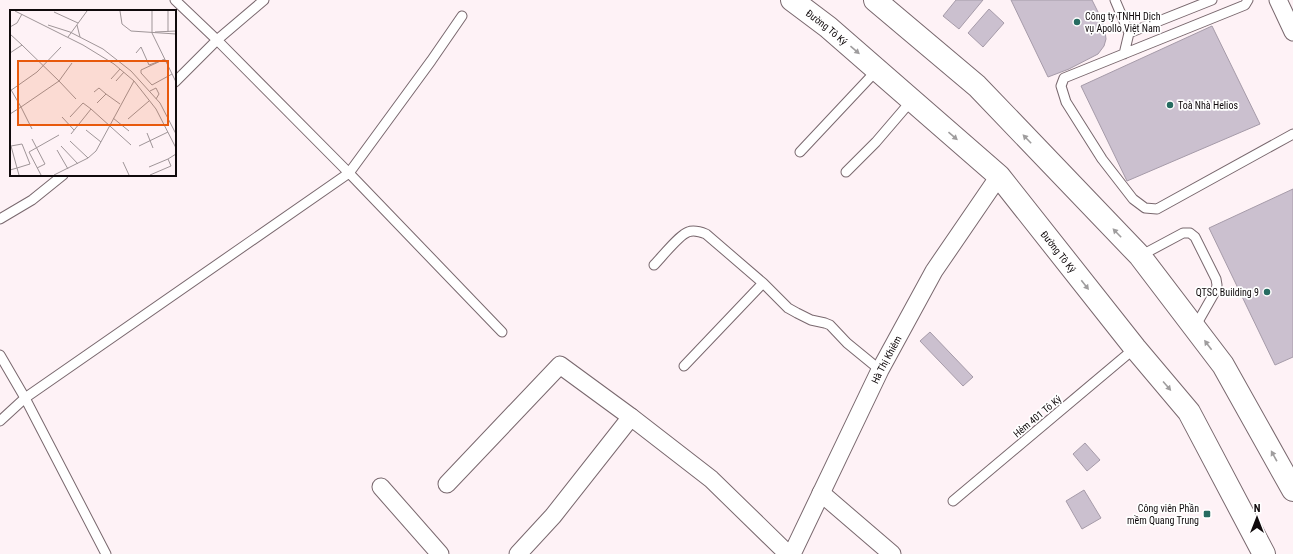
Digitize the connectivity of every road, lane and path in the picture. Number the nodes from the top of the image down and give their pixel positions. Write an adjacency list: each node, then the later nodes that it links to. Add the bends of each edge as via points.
1 (175, 0): 12 (lane)
2 (264, 0): 12 (lane)
3 (792, 0): 14 (main road, Đường Tô Ký, one-way to 14, via 828,27)
4 (875, 0): 24 (main road, one-way to 4, via 976,86)
5 (1115, 0): 11 (lane)
6 (1212, 0): 11 (lane)
7 (1248, 0): 13 (lane, via 1245,5)
8 (1278, 0): 10 (street)
9 (462, 16): 20 (lane)
10 (1293, 32)
11 (1129, 33): 13 (lane)
12 (217, 40): 15 (lane); 20 (lane)
13 (1124, 54): 17 (lane, via 1064,78 1061,86 1066,102 1102,159 1133,199 1145,208 1157,209)
14 (877, 70): 16 (main road, Đường Tô Ký); 18 (lane)
15 (176, 81)
16 (912, 100): 19 (lane); 22 (main road, Đường Tô Ký, one-way to 22)
17 (1293, 134)
18 (800, 152)
19 (846, 172)
20 (349, 173): 28 (lane); 33 (lane)
21 (62, 176): 23 (lane, via 32,200)
22 (999, 176): 29 (main road, Đường Tô Ký, one-way to 29); 32 (street, Hà Thị Khiêm, via 934,271)
23 (0, 219)
24 (1140, 256): 27 (main road); 27 (lane, via 1183,233 1190,233 1195,237 1217,285)
25 (654, 265): 26 (lane, via 680,237 688,232 696,232 706,234)
26 (763, 283): 31 (lane); 32 (lane, via 788,308 811,320 830,325 847,343)
27 (1195, 327): 38 (main road, one-way to 27, via 1223,365)
28 (502, 332)
29 (1135, 348): 40 (lane, Hẻm 401 Tô Ký); 47 (main road, Đường Tô Ký, one-way to 47, via 1189,412)
30 (0, 355): 33 (lane)
31 (684, 366)
32 (880, 370): 39 (street, Hà Thị Khiêm)
33 (25, 398): 35 (lane); 41 (lane)
34 (631, 417): 36 (street, via 560,365); 43 (street, via 553,516); 44 (street, via 711,479)
35 (0, 421)
36 (447, 484)
37 (381, 488): 42 (street)
38 (1293, 490)
39 (821, 493): 45 (street, Hà Thị Khiêm); 46 (street)
40 (953, 501)
41 (106, 554)
42 (440, 554)
43 (518, 554)
44 (788, 554)
45 (792, 554)
46 (892, 554)
47 (1264, 554)

